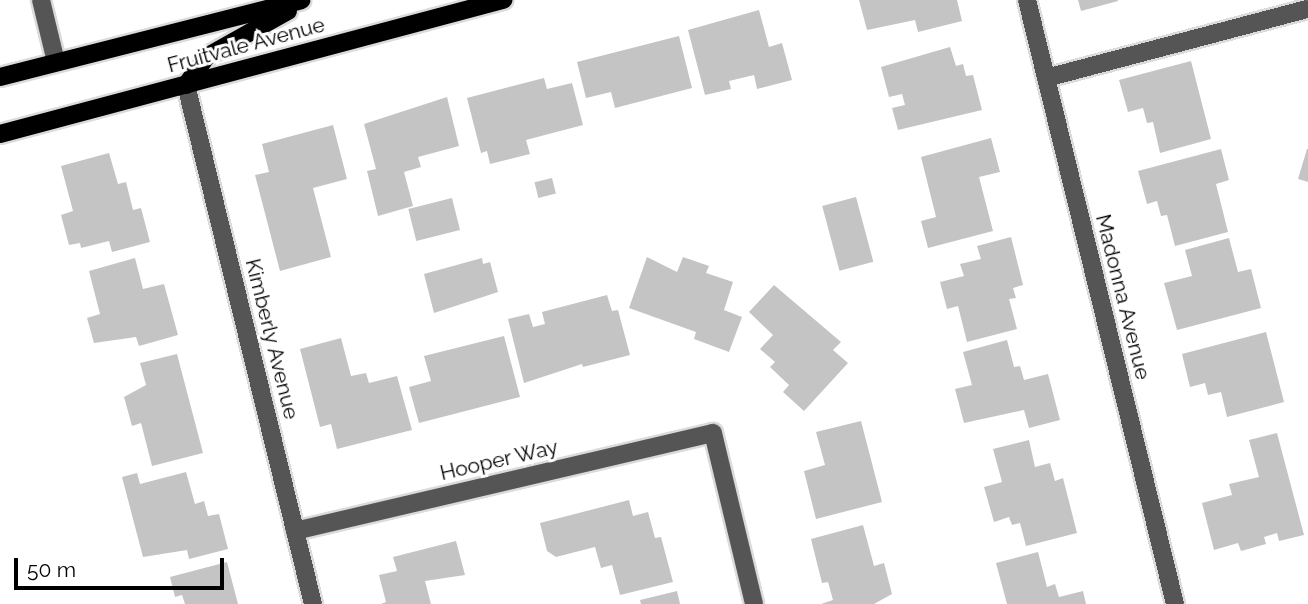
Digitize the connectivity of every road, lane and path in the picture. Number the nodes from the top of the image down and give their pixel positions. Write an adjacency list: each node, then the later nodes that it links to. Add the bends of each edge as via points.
1 (41, 0): 7 (street)
2 (301, 0): 7 (main road, Fruitvale Avenue)
3 (310, 0): 10 (main road, via 206,57)
4 (503, 0): 10 (main road, Fruitvale Avenue)
5 (1027, 0): 9 (street, Madonna Avenue)
6 (1308, 9): 9 (street)
7 (56, 62): 8 (main road, Fruitvale Avenue)
8 (0, 77)
9 (1046, 78): 15 (street, Madonna Avenue)
10 (187, 85): 11 (main road, Fruitvale Avenue); 12 (street, Kimberly Avenue)
11 (0, 134)
12 (295, 531): 13 (street, Kimberly Avenue); 14 (street, Hooper Way, via 713,433)
13 (313, 604)
14 (754, 604)
15 (1175, 604)

